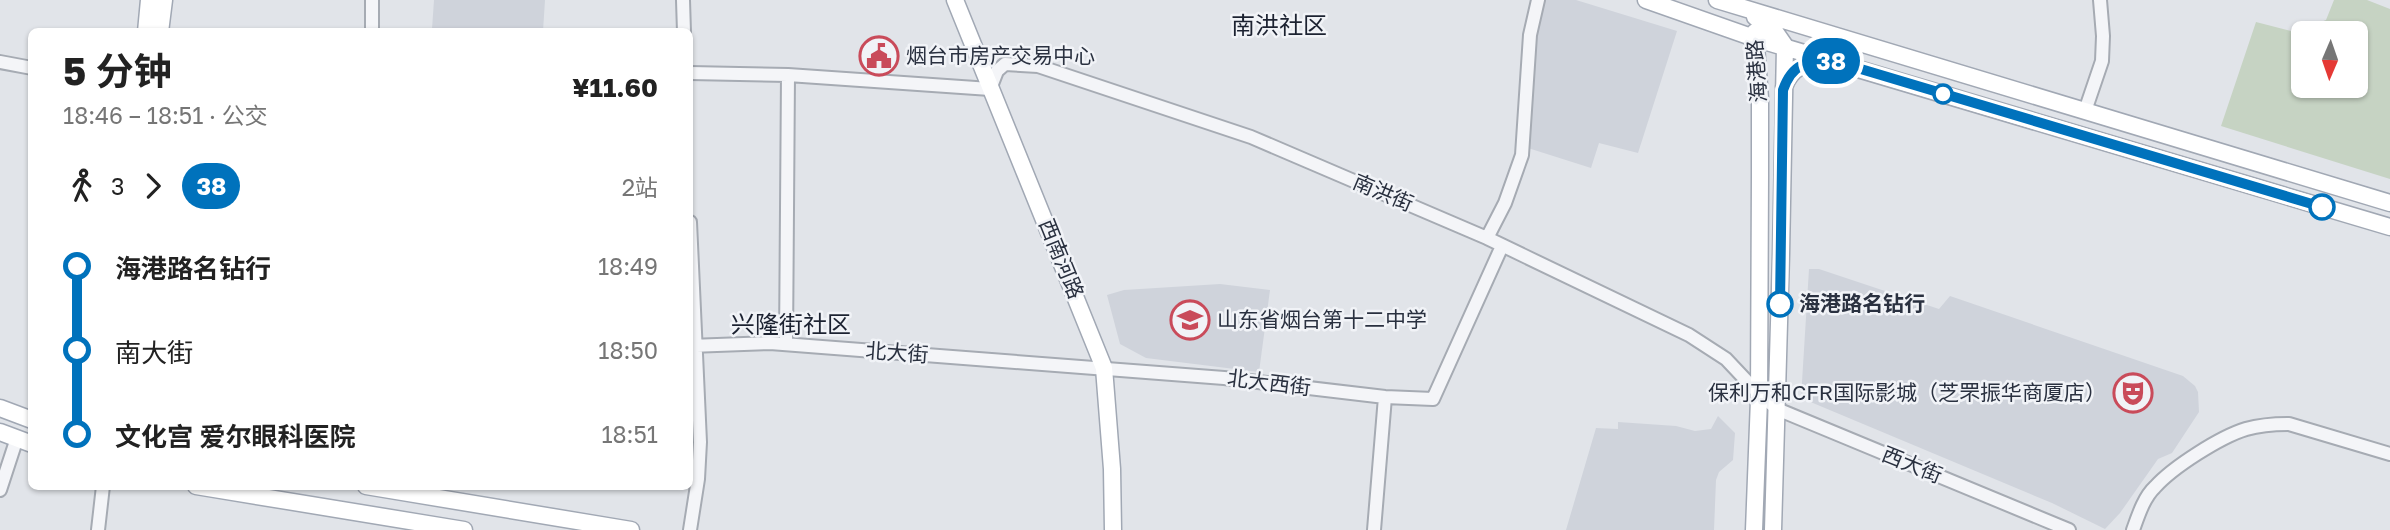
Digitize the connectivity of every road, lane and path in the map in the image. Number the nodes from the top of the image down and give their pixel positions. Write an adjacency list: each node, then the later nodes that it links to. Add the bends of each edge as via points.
1 (149, 0): 10 (main road)
2 (164, 0): 11 (main road)
3 (372, 0): 12 (street)
4 (684, 0): 13 (street)
5 (955, 0): 21 (main road, 西南河路)
6 (1538, 0): 26 (street, via 1530,35 1522,155)
7 (1646, 0): 14 (main road)
8 (2100, 0): 23 (street, via 2102,61)
9 (1726, 2): 14 (main road, 海港路, via 1746,16); 15 (main road, 海港路, via 1762,20); 23 (main road)
10 (146, 28)
11 (160, 28)
12 (372, 28)
13 (684, 28)
14 (1757, 39): 15 (main road); 32 (main road, 海港路)
15 (1784, 46): 16 (main road); 22 (main road, 海港路)
16 (1834, 61): 22 (main road, via 1796,68); 25 (main road)
17 (0, 62): 18 (street)
18 (28, 67)
19 (693, 73): 20 (street)
20 (788, 75): 21 (street); 28 (street)
21 (990, 89): 26 (street, 南洪街, via 1005,64 1038,66 1251,137); 31 (main road, 西南河路)
22 (1783, 90): 35 (main road, 海港路)
23 (2085, 111): 24 (main road)
24 (2390, 203)
25 (2390, 228)
26 (1487, 239): 27 (street, 南洪街)
27 (1502, 246): 32 (street, 南洪街, via 1689,335 1726,359); 33 (street, 北大西街, via 1433,399)
28 (786, 345): 29 (street, 北大街); 31 (street, 北大街)
29 (693, 346)
30 (693, 358): 48 (street, via 700,442)
31 (1104, 368): 33 (street, 北大西街); 49 (main road, 西南河路)
32 (1759, 394): 35 (street, 西大街); 51 (main road, 海港路)
33 (1385, 397): 50 (street)
34 (0, 408): 36 (main road)
35 (1777, 409): 52 (main road, 海港路); 53 (street, 西大街)
36 (28, 418)
37 (0, 432): 38 (main road)
38 (24, 441): 40 (street)
39 (2390, 454): 54 (street, via 2289,424 2246,429 2179,466 2153,488)
40 (0, 490)
41 (103, 490): 45 (street)
42 (217, 490): 44 (main road)
43 (407, 490): 47 (main road)
44 (403, 525): 46 (main road)
45 (98, 530)
46 (464, 530)
47 (631, 530)
48 (690, 530)
49 (1114, 530)
50 (1374, 530)
51 (1754, 530)
52 (1773, 530)
53 (2069, 530)
54 (2133, 530)

